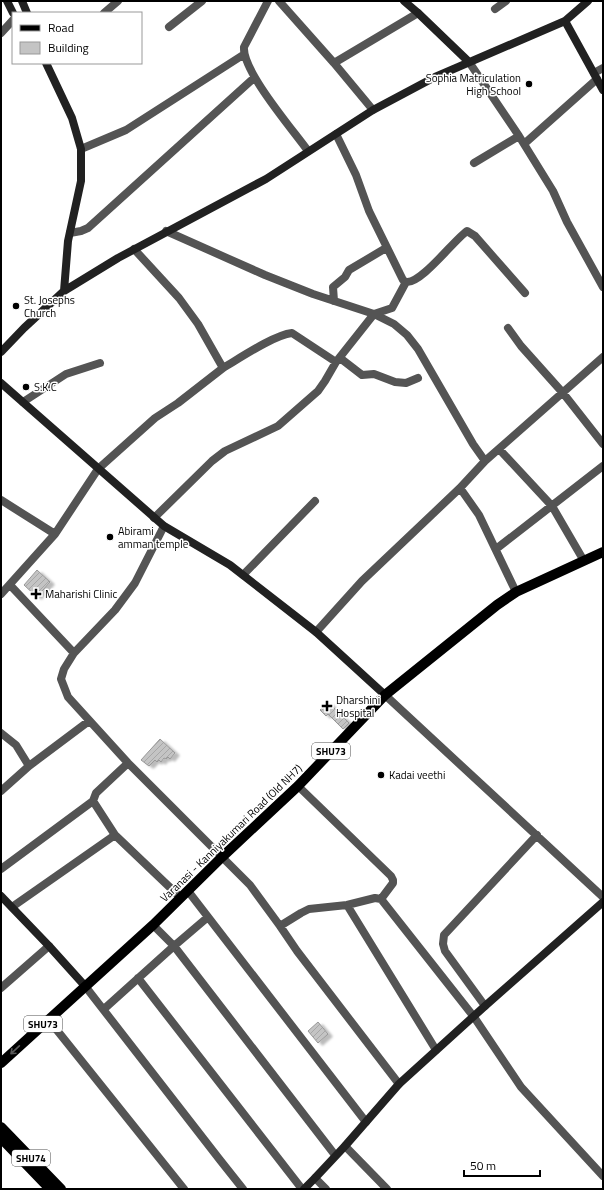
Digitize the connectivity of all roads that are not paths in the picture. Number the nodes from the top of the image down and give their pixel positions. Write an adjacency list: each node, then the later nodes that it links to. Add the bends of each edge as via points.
1 (8, 1): 11 (street)
2 (22, 1): 12 (street)
3 (118, 1): 13 (street)
4 (202, 1): 17 (street)
5 (268, 1): 19 (street, via 244,47)
6 (279, 1): 21 (street)
7 (404, 1): 14 (street)
8 (506, 1): 10 (street)
9 (588, 1): 16 (street)
10 (495, 9)
11 (13, 12)
12 (27, 12)
13 (105, 12)
14 (418, 13): 20 (street); 21 (street)
15 (12, 21): 18 (street)
16 (565, 21): 20 (street); 24 (street)
17 (170, 27)
18 (1, 33)
19 (243, 55): 25 (street); 31 (street, via 126,130)
20 (469, 62): 27 (street); 29 (street)
21 (334, 63): 27 (street)
22 (47, 64): 31 (street, via 72,118)
23 (603, 68): 24 (street)
24 (595, 76): 26 (street); 30 (street)
25 (254, 78): 32 (street); 35 (street, via 88,228)
26 (603, 90)
27 (373, 110): 28 (street)
28 (336, 134): 32 (street); 36 (street)
29 (519, 136): 30 (street); 33 (street)
30 (524, 144): 39 (street, via 553,191)
31 (81, 149): 35 (street, via 81,182)
32 (308, 152): 34 (street, via 266,179)
33 (474, 163)
34 (166, 232): 37 (street); 42 (street, via 265,275)
35 (70, 233): 40 (street)
36 (386, 248): 38 (street); 42 (street, via 349,270 345,277 333,286)
37 (134, 249): 40 (street); 49 (street, via 198,324)
38 (406, 282): 41 (street, via 413,281 440,259 467,231 475,236); 43 (street, via 392,308)
39 (603, 287)
40 (64, 291): 45 (street)
41 (526, 293)
42 (334, 301): 43 (street)
43 (374, 314): 47 (street); 56 (street, via 394,324 418,349)
44 (508, 328): 52 (street)
45 (1, 352)
46 (603, 357): 52 (street)
47 (338, 360): 49 (street, via 292,333); 50 (street, via 362,376 374,374 395,382); 63 (street, via 318,391 278,426 225,451)
48 (100, 363): 53 (street, via 66,374)
49 (224, 368): 58 (street, via 155,418)
50 (418, 378)
51 (1, 383): 53 (street)
52 (563, 393): 54 (street); 55 (street)
53 (23, 402): 58 (street)
54 (603, 444)
55 (499, 449): 56 (street); 62 (street)
56 (485, 461): 59 (street)
57 (603, 466): 62 (street)
58 (98, 469): 63 (street); 65 (street)
59 (460, 488): 66 (street, via 479,515); 73 (street, via 362,581)
60 (1, 500): 65 (street)
61 (315, 501): 69 (street)
62 (552, 506): 66 (street); 68 (street)
63 (154, 518): 64 (street)
64 (164, 526): 69 (street); 74 (street, via 135,583 115,610)
65 (54, 534): 70 (street)
66 (496, 549): 71 (street)
67 (603, 552): 68 (main road, Varanasi - Kanniyakumari Road (Old NH7) / SHU73)
68 (584, 561): 71 (main road, Varanasi - Kanniyakumari Road (Old NH7) / SHU73)
69 (243, 575): 73 (street)
70 (10, 585): 72 (street); 74 (street)
71 (516, 592): 75 (main road, Varanasi - Kanniyakumari Road (Old NH7) / SHU73)
72 (1, 594)
73 (316, 632): 75 (street)
74 (74, 653): 76 (street, via 61,679 68,697)
75 (385, 695): 80 (main road, Varanasi - Kanniyakumari Road (Old NH7) / SHU73); 83 (street)
76 (89, 721): 78 (street); 79 (street)
77 (1, 733): 79 (street, via 16,745)
78 (128, 763): 82 (street, via 96,793); 85 (street)
79 (29, 766): 81 (street)
80 (298, 786): 85 (main road, Varanasi - Kanniyakumari Road (Old NH7) / SHU73); 90 (street, via 391,876 392,883)
81 (1, 791)
82 (93, 801): 84 (street); 86 (street)
83 (537, 835): 89 (street); 102 (street, via 444,935 445,951)
84 (115, 836): 87 (street); 93 (street)
85 (222, 857): 87 (main road, Varanasi - Kanniyakumari Road (Old NH7) / SHU73); 96 (street, via 250,885)
86 (1, 869)
87 (184, 894): 94 (street); 95 (main road, Varanasi - Kanniyakumari Road (Old NH7) / SHU73)
88 (1, 896): 93 (street)
89 (603, 897)
90 (381, 899): 92 (street); 104 (street)
91 (603, 902): 102 (street)
92 (347, 904): 96 (street, via 309,909); 106 (street)
93 (12, 907): 97 (street)
94 (208, 917): 98 (street); 109 (street)
95 (153, 925): 98 (street); 100 (main road, Varanasi - Kanniyakumari Road (Old NH7) / SHU73)
96 (280, 926): 108 (street)
97 (49, 946): 100 (street); 101 (street)
98 (174, 946): 99 (street); 113 (street)
99 (138, 978): 103 (street); 120 (street)
100 (85, 986): 103 (street); 105 (main road, Varanasi - Kanniyakumari Road (Old NH7) / SHU73)
101 (1, 988)
102 (485, 1006): 104 (street)
103 (104, 1009): 119 (street)
104 (474, 1017): 106 (street); 114 (street, via 521,1087)
105 (48, 1019): 107 (main road, Varanasi - Kanniyakumari Road (Old NH7) / SHU73, one-way to 107); 118 (street)
106 (436, 1050): 108 (street)
107 (1, 1063)
108 (399, 1084): 109 (street)
109 (366, 1122): 112 (street)
110 (1, 1127): 117 (main road, SHU74)
111 (1, 1138): 116 (main road, SHU74)
112 (345, 1146): 113 (street); 122 (street)
113 (335, 1155): 115 (street)
114 (603, 1176)
115 (315, 1178): 120 (street); 121 (street)
116 (50, 1189)
117 (61, 1189)
118 (184, 1189)
119 (244, 1189)
120 (303, 1189)
121 (326, 1189)
122 (387, 1189)

